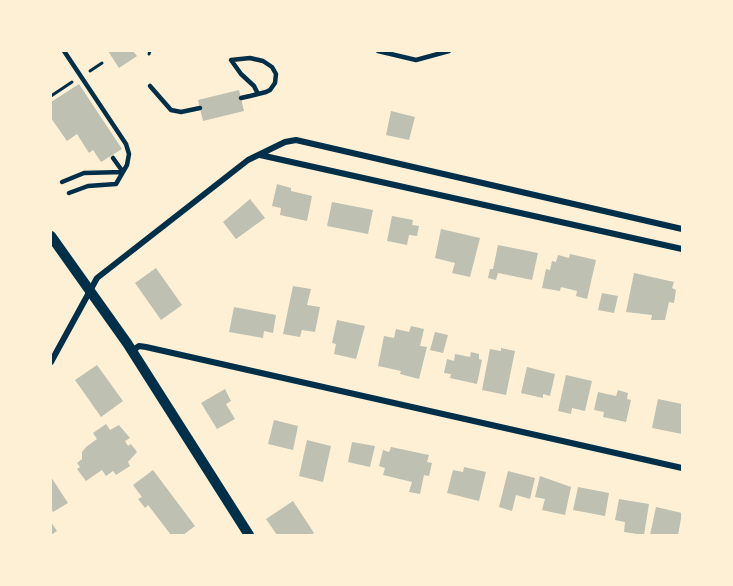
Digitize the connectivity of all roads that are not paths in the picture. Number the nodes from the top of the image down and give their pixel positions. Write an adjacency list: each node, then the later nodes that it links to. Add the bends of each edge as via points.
1 (64, 51): 10 (lane, via 126,144 129,160)
2 (378, 51): 3 (lane, via 416,60)
3 (449, 51)
4 (150, 86): 7 (lane, via 171,110)
5 (258, 94): 5 (lane, via 231,60 250,58 272,67 276,75 273,87); 6 (lane)
6 (241, 98)
7 (200, 108)
8 (260, 154): 13 (street, via 296,141); 15 (street); 16 (street, via 112,266)
9 (113, 158): 10 (lane)
10 (123, 172): 11 (lane, via 84,173); 12 (lane, via 113,186 88,186)
11 (62, 182)
12 (69, 193)
13 (682, 229)
14 (51, 236): 16 (street)
15 (682, 249)
16 (89, 291): 17 (street); 18 (street)
17 (132, 351): 19 (street, via 139,346 147,347); 20 (street)
18 (51, 362)
19 (682, 468)
20 (249, 535)

